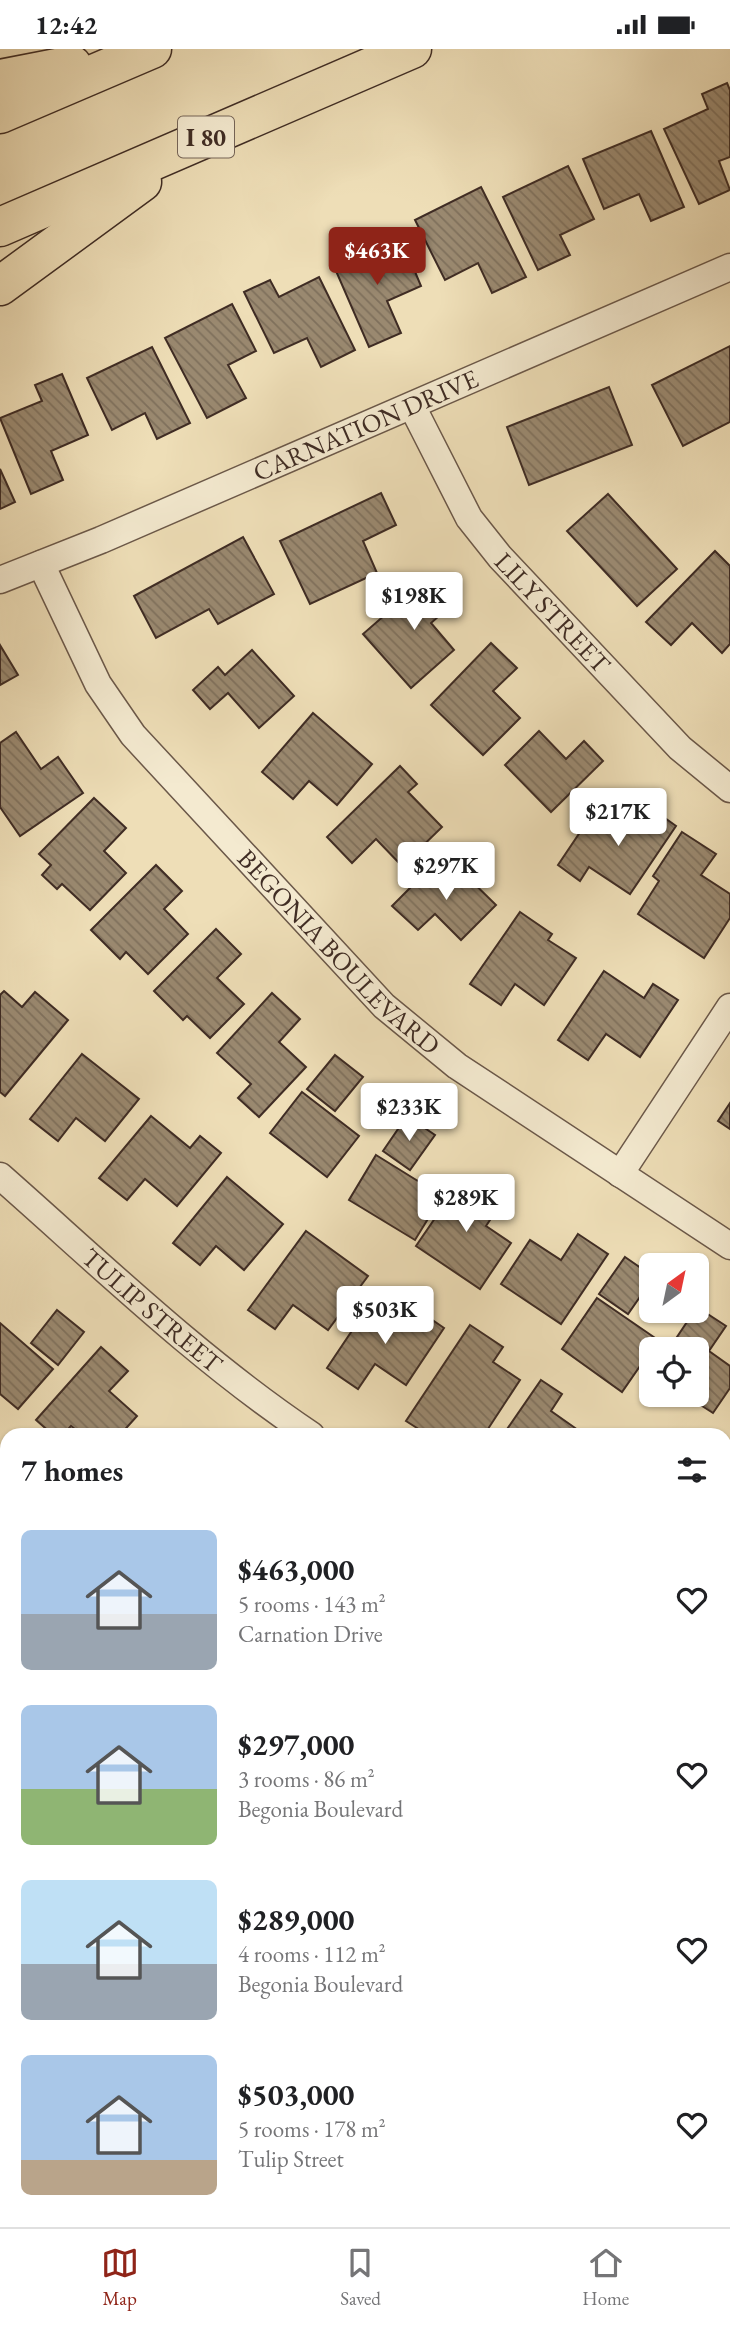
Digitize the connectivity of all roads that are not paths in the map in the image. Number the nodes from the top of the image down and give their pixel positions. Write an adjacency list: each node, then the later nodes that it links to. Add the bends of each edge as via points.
1 (412, 49): 5 (main road, I 80)
2 (149, 50): 3 (main road); 4 (main road)
3 (0, 79)
4 (0, 114)
5 (200, 140): 6 (main road, I 80); 8 (main road)
6 (0, 227)
7 (730, 267): 9 (street, CARNATION DRIVE)
8 (0, 286)
9 (412, 406): 10 (street, CARNATION DRIVE); 12 (street, LILY STREET, via 469,518 500,557 680,748)
10 (41, 564): 11 (street, CARNATION DRIVE); 14 (street, BEGONIA BOULEVARD, via 98,684 133,735 384,1006 457,1066)
11 (0, 580)
12 (730, 789)
13 (730, 1007): 14 (street)
14 (620, 1174): 16 (street, BEGONIA BOULEVARD)
15 (0, 1176): 17 (street, TULIP STREET, via 259,1401)
16 (730, 1246)
17 (300, 1428)

